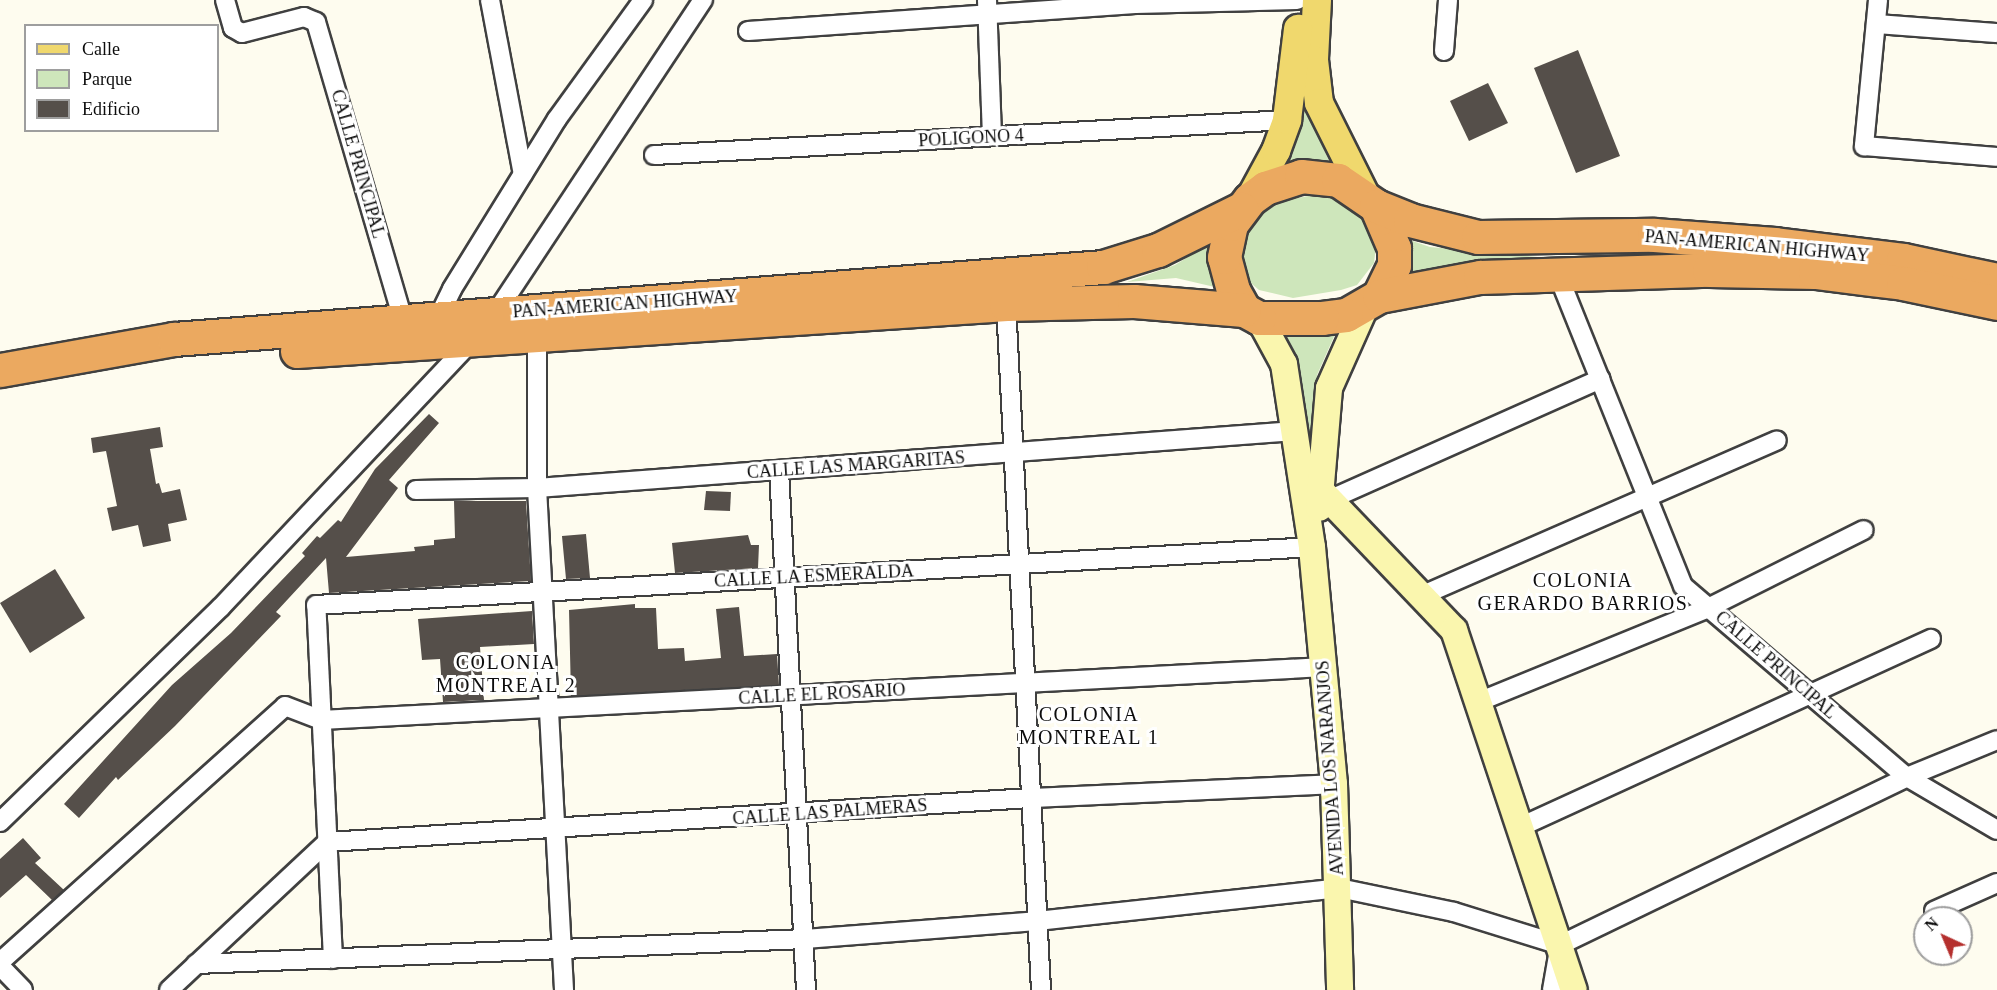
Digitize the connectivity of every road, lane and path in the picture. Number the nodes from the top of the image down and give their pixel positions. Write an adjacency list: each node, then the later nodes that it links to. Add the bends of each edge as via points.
1 (225, 0): 29 (street, CALLE PRINCIPAL, via 233,28 242,33 303,17 316,22)
2 (490, 0): 18 (street)
3 (643, 0): 18 (street, via 557,119)
4 (703, 0): 26 (street)
5 (1298, 0): 9 (street); 14 (main road)
6 (1317, 0): 19 (main road, via 1314,60 1319,103)
7 (1448, 0): 13 (street)
8 (1878, 0): 10 (street)
9 (988, 8): 11 (street); 15 (street)
10 (1876, 24): 12 (street); 17 (street, via 1864,146)
11 (748, 31)
12 (1997, 33)
13 (1444, 51)
14 (1287, 120): 15 (street, POLIGONO 4); 20 (main road, via 1272,160)
15 (992, 136): 16 (street, POLIGONO 4)
16 (654, 156)
17 (1997, 157)
18 (523, 174): 28 (street)
19 (1372, 202): 20 (highway, via 1338,180 1301,176 1282,180); 22 (highway, PAN-AMERICAN HIGHWAY, via 1421,224 1478,237 1654,235 1775,244 1903,260); 23 (highway, via 1394,248 1394,265)
20 (1245, 204): 26 (highway, PAN-AMERICAN HIGHWAY, via 1158,250 1103,267); 27 (highway, via 1225,240 1224,257 1233,290)
21 (1558, 275): 23 (highway, PAN-AMERICAN HIGHWAY, via 1480,277); 24 (highway, PAN-AMERICAN HIGHWAY, via 1815,272 1903,283); 33 (street, CALLE PRINCIPAL)
22 (1997, 280)
23 (1372, 302): 27 (highway, via 1322,318); 42 (main road, AVENIDA LOS NARANJOS, via 1329,388)
24 (1997, 303)
25 (1006, 304): 27 (highway, PAN-AMERICAN HIGHWAY, via 1134,301); 30 (highway, PAN-AMERICAN HIGHWAY); 37 (street)
26 (495, 314): 28 (highway, PAN-AMERICAN HIGHWAY)
27 (1252, 314): 35 (main road, AVENIDA LOS NARANJOS, via 1284,364)
28 (438, 318): 29 (highway, PAN-AMERICAN HIGHWAY)
29 (403, 320): 32 (highway, PAN-AMERICAN HIGHWAY, via 174,339)
30 (537, 334): 31 (highway, PAN-AMERICAN HIGHWAY); 39 (street)
31 (473, 340): 34 (highway, PAN-AMERICAN HIGHWAY, via 224,355); 63 (street, via 221,607)
32 (0, 370)
33 (1601, 379): 41 (street, CALLE PRINCIPAL); 42 (street)
34 (0, 392)
35 (1295, 431): 37 (street, CALLE LAS MARGARITAS); 44 (main road, AVENIDA LOS NARANJOS)
36 (1777, 440): 41 (street)
37 (1013, 454): 38 (street, CALLE LAS MARGARITAS); 45 (street)
38 (779, 470): 39 (street, CALLE LAS MARGARITAS); 46 (street)
39 (537, 488): 40 (street, CALLE LAS MARGARITAS); 47 (street)
40 (416, 490)
41 (1647, 494): 48 (street); 49 (street, CALLE PRINCIPAL, via 1683,586)
42 (1327, 496): 44 (main road, AVENIDA LOS NARANJOS); 48 (main road)
43 (1864, 530): 49 (street)
44 (1312, 547): 45 (street, CALLE LA ESMERALDA); 51 (main road, AVENIDA LOS NARANJOS)
45 (1019, 566): 46 (street, CALLE LA ESMERALDA); 52 (street)
46 (785, 577): 47 (street, CALLE LA ESMERALDA); 53 (street)
47 (543, 592): 56 (street); 57 (street, CALLE LA ESMERALDA, via 316,605)
48 (1423, 595): 55 (main road, via 1454,630)
49 (1708, 608): 54 (street, CALLE PRINCIPAL); 55 (street)
50 (1931, 639): 54 (street)
51 (1324, 667): 52 (street, CALLE EL ROSARIO); 60 (main road, AVENIDA LOS NARANJOS)
52 (1025, 686): 53 (street, CALLE EL ROSARIO); 61 (street)
53 (791, 695): 56 (street, CALLE EL ROSARIO); 62 (street)
54 (1810, 695): 59 (street, CALLE PRINCIPAL); 64 (street)
55 (1478, 702): 64 (main road)
56 (549, 708): 57 (street, CALLE EL ROSARIO); 65 (street)
57 (321, 720): 67 (street); 76 (street, via 285,706)
58 (1997, 740): 59 (street)
59 (1907, 777): 66 (street, CALLE PRINCIPAL); 73 (street)
60 (1334, 784): 61 (street, CALLE LAS PALMERAS); 69 (main road, AVENIDA LOS NARANJOS)
61 (1031, 798): 62 (street, CALLE LAS PALMERAS); 71 (street)
62 (797, 815): 65 (street, CALLE LAS PALMERAS); 72 (street)
63 (0, 822)
64 (1520, 827): 73 (main road)
65 (555, 829): 67 (street, CALLE LAS PALMERAS); 74 (street)
66 (1997, 830)
67 (327, 842): 75 (street); 77 (street)
68 (1997, 883): 70 (street)
69 (1339, 888): 71 (street); 73 (street, via 1454,912); 83 (main road, AVENIDA LOS NARANJOS)
70 (1945, 906)
71 (1037, 921): 72 (street); 82 (street)
72 (804, 939): 74 (street); 81 (street)
73 (1560, 945): 84 (street); 85 (main road)
74 (562, 949): 75 (street); 80 (street)
75 (333, 959): 77 (street)
76 (0, 964): 78 (street)
77 (196, 964): 79 (street)
78 (22, 990)
79 (169, 990)
80 (564, 990)
81 (806, 990)
82 (1041, 990)
83 (1340, 990)
84 (1552, 990)
85 (1575, 990)

